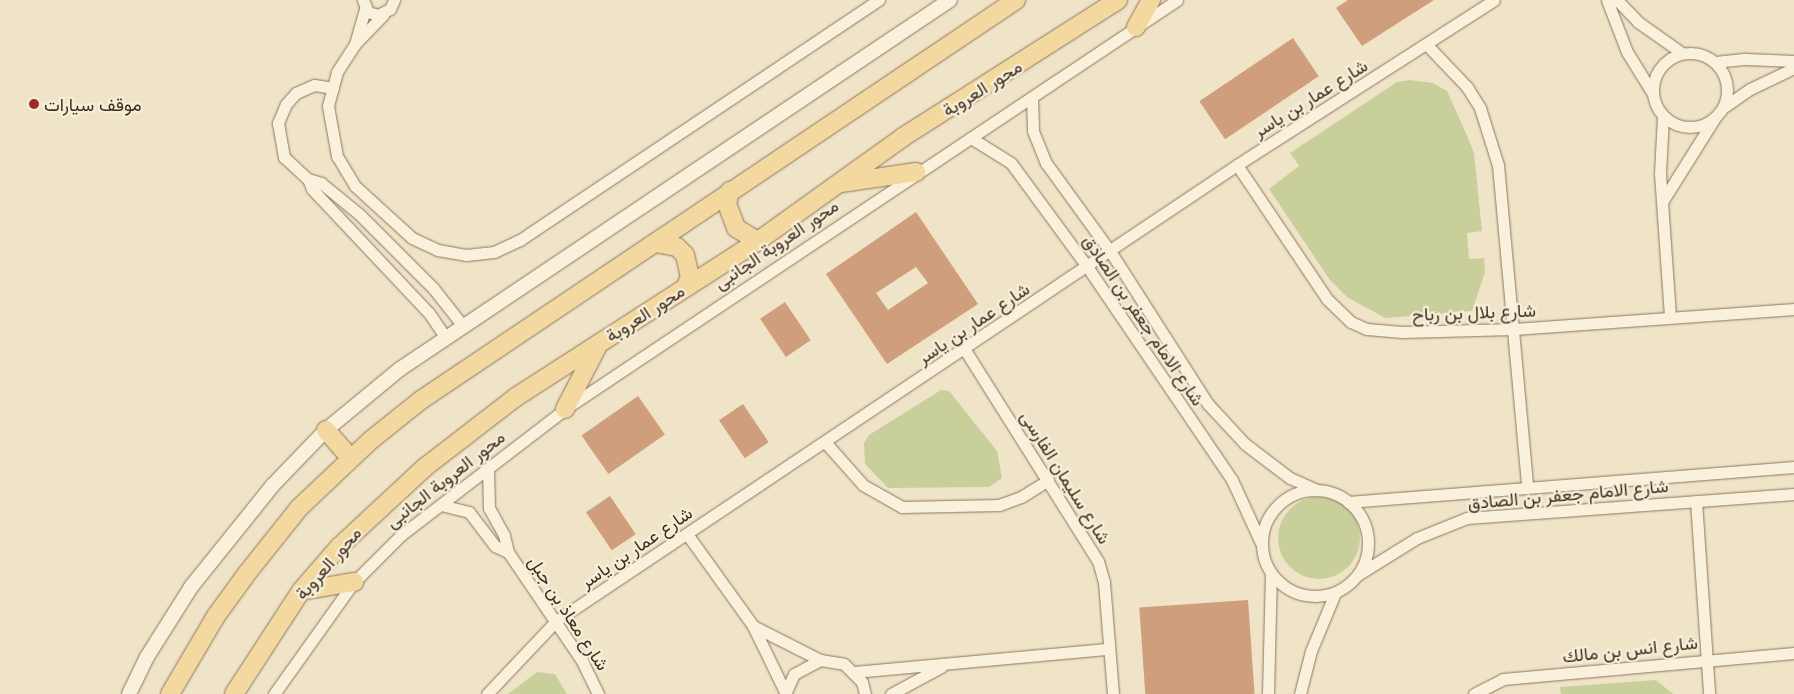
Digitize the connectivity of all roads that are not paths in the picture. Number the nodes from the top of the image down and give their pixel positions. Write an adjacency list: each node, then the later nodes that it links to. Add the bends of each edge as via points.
1 (404, 0): 11 (street)
2 (880, 0): 21 (street, via 520,240 480,255 452,254 424,245 355,186 331,140 328,106)
3 (950, 0): 43 (street)
4 (1016, 0): 32 (main road)
5 (1118, 0): 31 (main road, محور العروبة)
6 (1151, 0): 14 (main road)
7 (1176, 0): 14 (street, محور العروبة الجانبى)
8 (1494, 0): 16 (street, شارع عمار بن ياسر)
9 (1606, 0): 22 (street, via 1627,52)
10 (1617, 0): 17 (street, via 1638,22)
11 (393, 2): 13 (street)
12 (363, 3): 13 (street, via 373,14); 15 (street)
13 (382, 15): 15 (street)
14 (1136, 27): 23 (street, محور العروبة الجانبى)
15 (355, 44): 21 (street, via 337,72)
16 (1427, 45): 28 (street, شارع عمار بن ياسر); 44 (street, via 1467,87 1488,126 1502,186)
17 (1682, 53): 18 (street, via 1705,55); 22 (street, via 1660,68)
18 (1715, 62): 19 (street, via 1746,59); 24 (street, via 1726,78)
19 (1794, 62)
20 (1794, 68): 24 (street, via 1750,89)
21 (333, 88): 30 (street, via 314,85 296,93 278,123 284,156)
22 (1653, 94): 25 (street)
23 (1032, 99): 27 (street, محور العروبة الجانبى); 36 (street, شارع الامام جعفر بن الصادق, via 1030,114 1038,148)
24 (1724, 107): 26 (street)
25 (1663, 116): 26 (street, via 1688,127); 33 (street)
26 (1715, 118): 33 (street)
27 (971, 138): 29 (street, محور العروبة الجانبى); 37 (street, شارع الامام جعفر بن الصادق, via 1011,163)
28 (1236, 165): 36 (street, شارع عمار بن ياسر); 44 (street, شارع بلال بن رباح, via 1326,299 1351,322 1383,332)
29 (916, 172): 31 (main road); 48 (street, محور العروبة الجانبى)
30 (308, 179): 39 (street, via 312,189 354,237); 40 (street, via 321,183 359,214)
31 (838, 183): 34 (main road, محور العروبة)
32 (730, 191): 34 (main road, via 730,216 736,228); 35 (main road)
33 (1662, 202): 42 (street)
34 (758, 241): 38 (main road, محور العروبة)
35 (655, 243): 38 (main road, via 672,245 685,255 690,276); 51 (main road, via 421,400)
36 (1110, 251): 37 (street, شارع عمار بن ياسر); 56 (street, شارع الامام جعفر بن الصادق, via 1226,426 1290,478)
37 (1088, 268): 47 (street, شارع عمار بن ياسر); 62 (street, شارع الامام جعفر بن الصادق, via 1232,480)
38 (686, 287): 46 (main road, محور العروبة)
39 (412, 295): 40 (street, via 434,302); 45 (street)
40 (442, 299): 43 (street)
41 (1794, 309): 42 (street, شارع بلال بن رباح)
42 (1670, 318): 44 (street, شارع بلال بن رباح)
43 (463, 326): 45 (street)
44 (1514, 328): 55 (street)
45 (446, 338): 49 (street, via 400,368)
46 (598, 344): 48 (main road); 67 (main road, محور العروبة, via 516,397 424,468 338,547)
47 (965, 350): 50 (street, شارع عمار بن ياسر); 54 (street, شارع سليمان الفارسى)
48 (565, 408): 53 (street, محور العروبة الجانبى)
49 (326, 430): 51 (main road); 78 (street, via 273,485 191,587 147,657)
50 (825, 442): 54 (street, via 863,485 902,507 999,505 1021,497); 61 (street, شارع عمار بن ياسر)
51 (350, 458): 79 (main road, via 299,508 248,572 216,616)
52 (1794, 467): 55 (street, شارع الامام جعفر بن الصادق)
53 (488, 468): 60 (street, محور العروبة الجانبى); 63 (street, شارع معاذ بن جبل, via 489,508 504,535)
54 (1048, 480): 71 (street, شارع سليمان الفارسى, via 1098,561 1104,582)
55 (1527, 486): 59 (street, شارع الامام جعفر بن الصادق)
56 (1317, 490): 59 (street); 62 (street, via 1303,492 1278,506 1263,530)
57 (1794, 494): 58 (street, شارع الامام جعفر بن الصادق)
58 (1696, 501): 65 (street, شارع الامام جعفر بن الصادق, via 1466,518 1417,538); 73 (street)
59 (1348, 502): 65 (street, via 1366,528 1366,560)
60 (440, 505): 63 (street, شارع معاذ بن جبل, via 469,512 495,546); 66 (street, محور العروبة الجانبى, via 401,535)
61 (687, 534): 69 (street, شارع عمار بن ياسر); 70 (street)
62 (1262, 545): 64 (street)
63 (508, 552): 69 (street, شارع معاذ بن جبل)
64 (1270, 572): 68 (street, via 1299,594); 87 (street)
65 (1359, 574): 68 (street)
66 (354, 582): 67 (main road); 81 (street, محور العروبة الجانبى)
67 (301, 592): 80 (main road, محور العروبة)
68 (1335, 592): 88 (street, via 1311,651)
69 (556, 621): 82 (street, شارع عمار بن ياسر); 83 (street, شارع معاذ بن جبل)
70 (753, 626): 74 (street); 77 (street)
71 (1109, 649): 75 (street); 86 (street, شارع سليمان الفارسى)
72 (1794, 653): 73 (street, شارع انس بن مالك)
73 (1706, 659): 89 (street, شارع انس بن مالك, via 1502,679); 90 (street)
74 (820, 660): 76 (street, via 832,660); 77 (street, via 801,667)
75 (940, 667): 76 (street, via 897,665); 85 (street)
76 (854, 672): 84 (street)
77 (785, 693)
78 (129, 694)
79 (170, 694)
80 (234, 694)
81 (274, 694)
82 (487, 694)
83 (598, 694)
84 (865, 694)
85 (891, 694)
86 (1113, 694)
87 (1268, 694)
88 (1300, 694)
89 (1474, 694)
90 (1709, 694)

